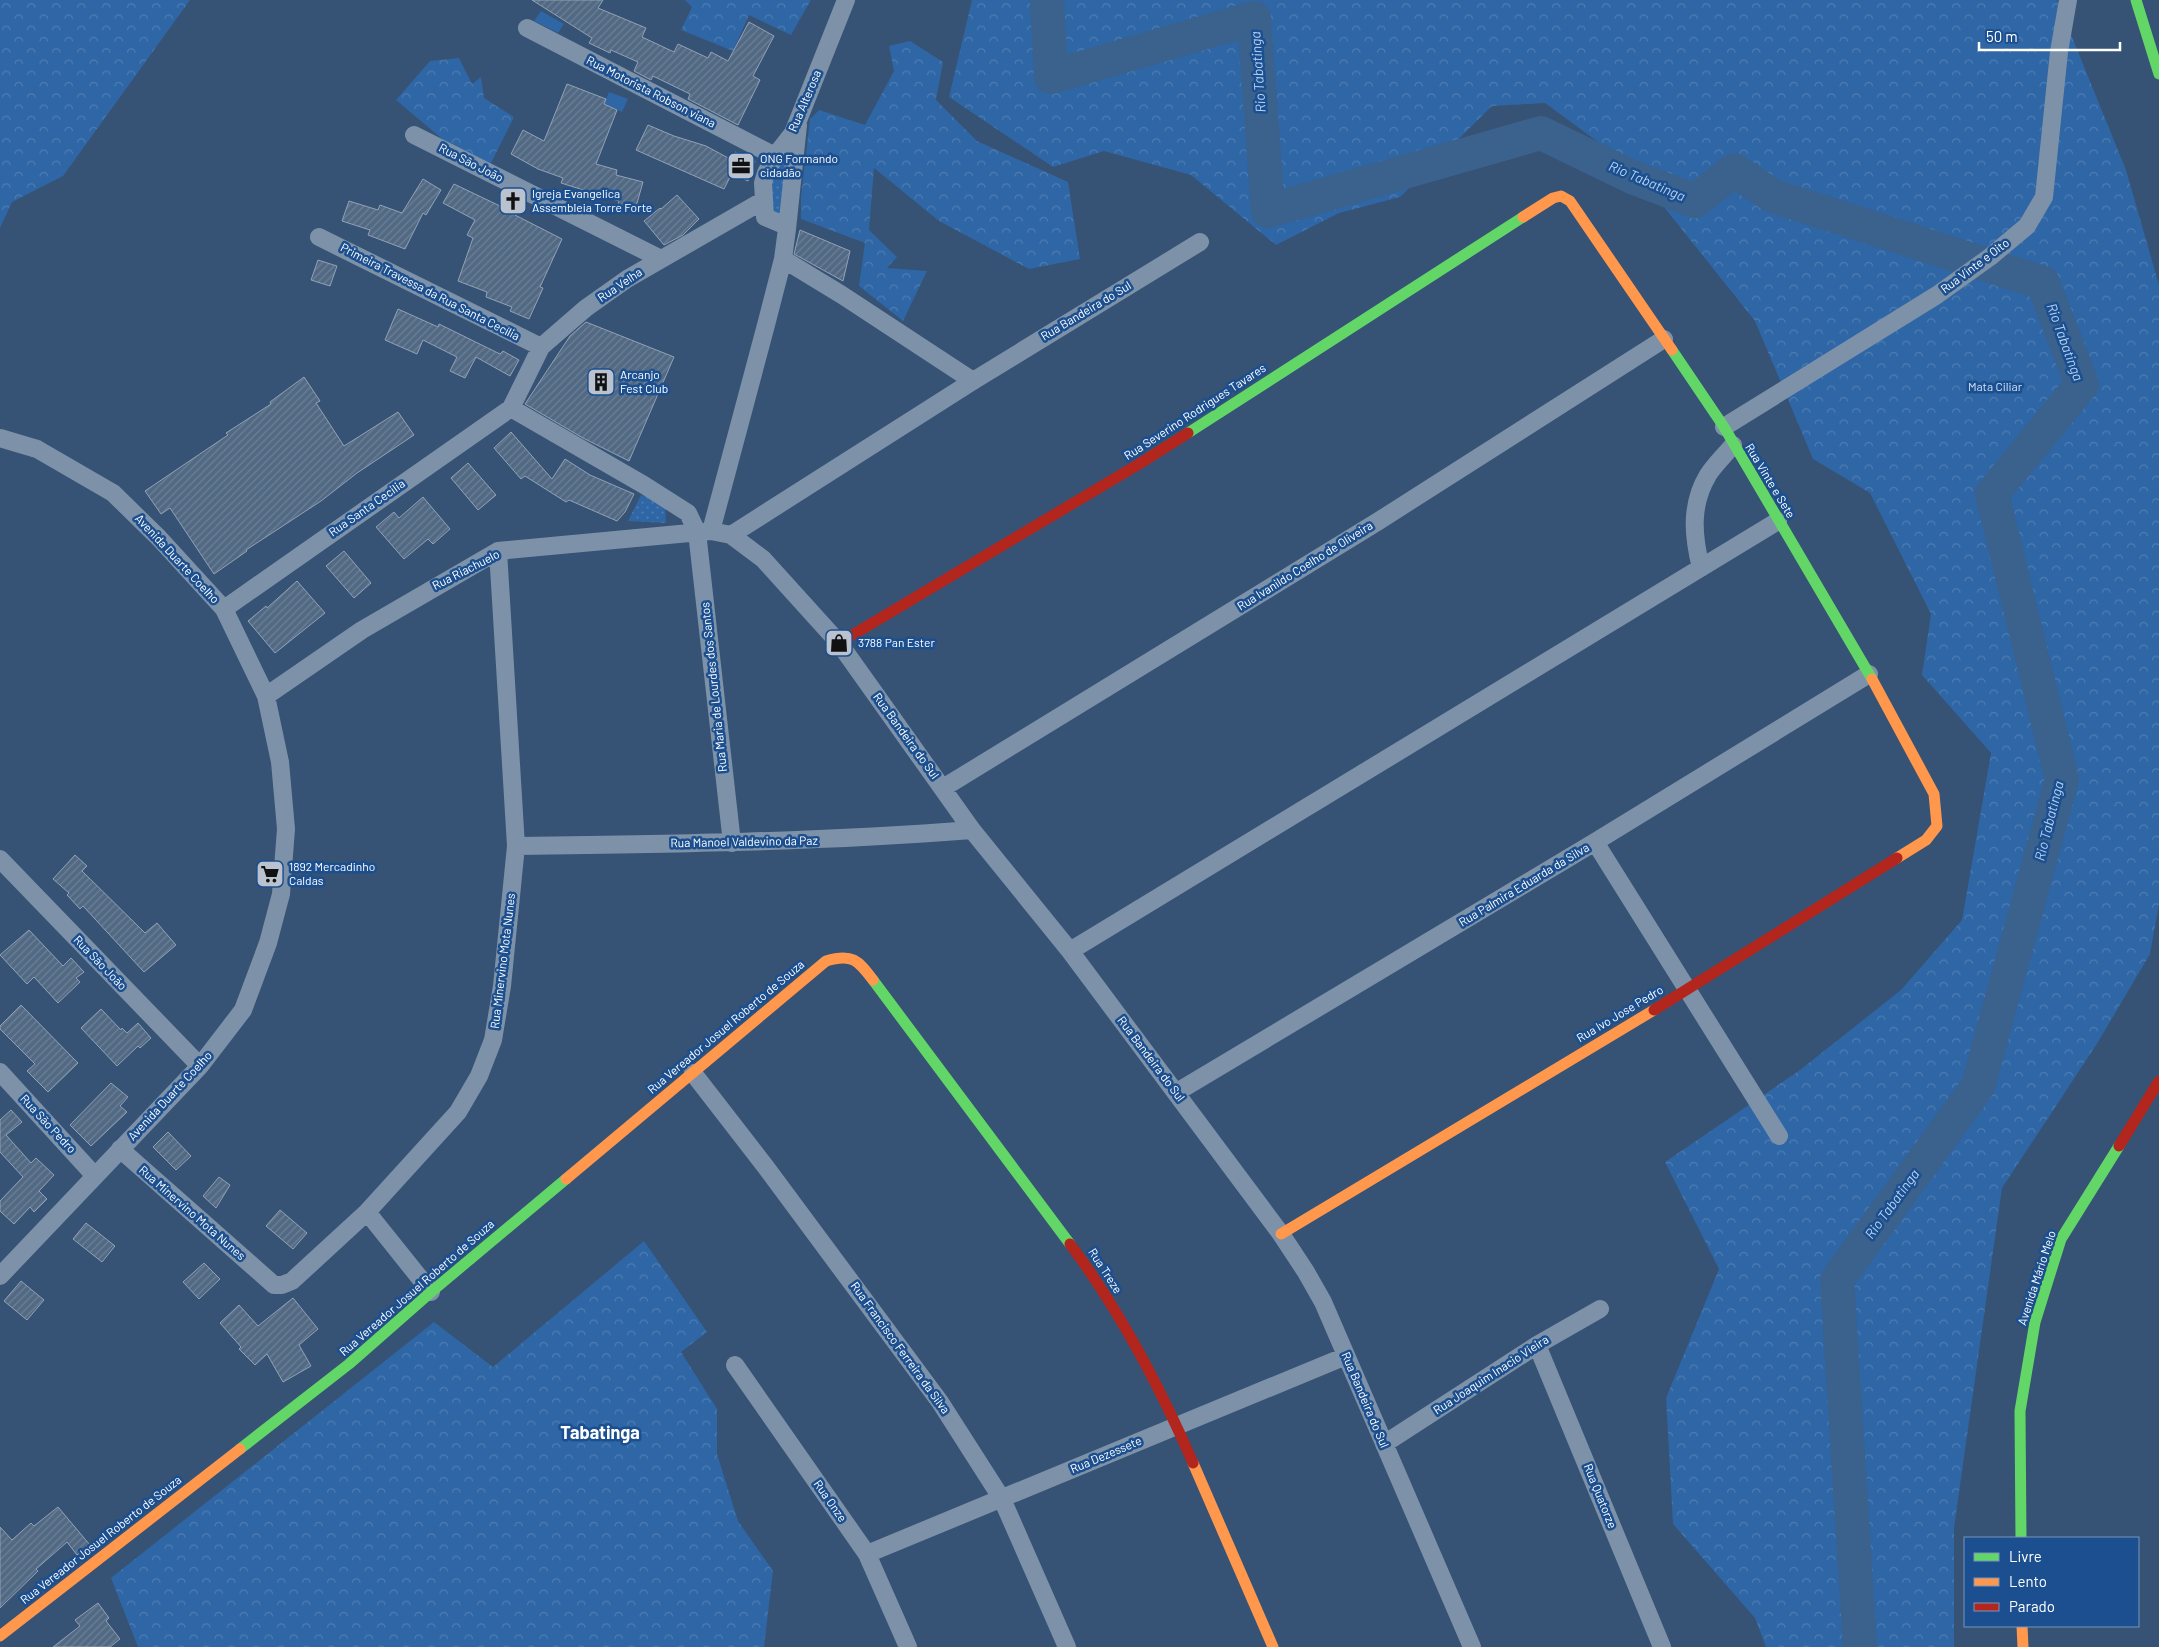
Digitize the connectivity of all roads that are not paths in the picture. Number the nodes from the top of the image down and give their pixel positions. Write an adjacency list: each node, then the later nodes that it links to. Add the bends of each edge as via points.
1 (846, 0): 6 (street, Rua Alterosa)
2 (2068, 0): 20 (street, Rua Vinte e Oito, via 2059,52 2044,197 2027,226 1937,294)
3 (2136, 0): 5 (street)
4 (527, 28): 8 (street, Rua Motorista Robson viana)
5 (2159, 74)
6 (798, 120): 8 (street, Rua Alterosa, via 793,133); 11 (street)
7 (414, 135): 14 (street, Rua São João)
8 (775, 156): 10 (street, Rua Alterosa, via 763,183)
9 (1562, 196): 16 (street, Rua Vinte e Sete, via 1570,201); 29 (street, Rua Severino Rodrigues Tavares, via 1553,198 1139,464)
10 (764, 200): 11 (street, via 765,217); 14 (street, Rua Velha)
11 (788, 229): 15 (street)
12 (319, 236): 17 (street, Primeira Travessa da Rua Santa Cecília)
13 (1200, 242): 18 (street, Rua Bandeira do Sul)
14 (661, 259): 17 (street, Rua Velha, via 586,308)
15 (783, 259): 18 (street); 24 (street)
16 (1664, 339): 20 (street, Rua Vinte e Sete); 32 (street, Rua Ivanildo Coelho de Oliveira, via 1385,517)
17 (541, 348): 19 (street, Rua Velha)
18 (973, 380): 25 (street, Rua Bandeira do Sul)
19 (511, 408): 24 (street, via 688,513); 28 (street, Rua Santa Cecilia)
20 (1724, 427): 22 (street, Rua Vinte e Sete)
21 (0, 438): 28 (street, Avenida Duarte Coelho, via 37,448 113,493)
22 (1732, 445): 23 (street, Rua Vinte e Sete); 27 (street, via 1708,476 1695,510 1694,540)
23 (1778, 521): 27 (street); 30 (street, Rua Vinte e Sete)
24 (704, 531): 25 (street, Rua Bandeira do Sul); 26 (street, Rua Riachuelo); 36 (street, Rua Maria de Lourdes dos Santos)
25 (731, 535): 29 (street, Rua Bandeira do Sul, via 763,559)
26 (498, 551): 31 (street, Rua Riachuelo, via 362,630); 37 (street, Rua Minervino Mota Nunes)
27 (1701, 568): 39 (street)
28 (224, 609): 31 (street, Avenida Duarte Coelho)
29 (839, 643): 32 (street, Rua Bandeira do Sul)
30 (1869, 674): 33 (street, Rua Vinte e Sete); 35 (street, Rua Palmira Eduarda da Silva)
31 (266, 696): 42 (street, Avenida Duarte Coelho, via 280,762 286,828 281,894 268,944 243,1010)
32 (943, 788): 34 (street, Rua Bandeira do Sul)
33 (1934, 794): 41 (street, Rua Ivo Jose Pedro, via 1937,826 1926,840)
34 (972, 830): 36 (street, Rua Manoel Valdevino da Paz, via 875,838); 39 (street, Rua Bandeira do Sul)
35 (1595, 842): 41 (street); 46 (street, Rua Palmira Eduarda da Silva)
36 (732, 843): 37 (street, Rua Manoel Valdevino da Paz)
37 (516, 846): 50 (street, Rua Minervino Mota Nunes, via 502,986 493,1040 479,1076 458,1112)
38 (2, 865): 42 (street, Rua São João)
39 (1070, 951): 46 (street, Rua Bandeira do Sul)
40 (845, 956): 44 (street, Rua Vereador Josuel Roberto de Souza, via 826,961); 58 (street, Rua Treze, via 862,965 1087,1266 1127,1330)
41 (1689, 989): 47 (street); 51 (street, Rua Ivo Jose Pedro)
42 (200, 1066): 48 (street, Avenida Duarte Coelho)
43 (0, 1072): 49 (street, Rua São Pedro)
44 (693, 1073): 53 (street, Rua Vereador Josuel Roberto de Souza); 60 (street, Rua Francisco Ferreira da Silva, via 940,1402)
45 (2159, 1081): 61 (street, Avenida Mário Melo, via 2061,1239 2035,1322 2020,1411)
46 (1177, 1092): 51 (street, Rua Bandeira do Sul)
47 (1779, 1136)
48 (120, 1150): 49 (street, Avenida Duarte Coelho); 50 (street, Rua Minervino Mota Nunes, via 274,1285 292,1282)
49 (95, 1176): 52 (street, Avenida Duarte Coelho)
50 (367, 1212): 53 (street)
51 (1281, 1234): 56 (street, Rua Bandeira do Sul, via 1318,1294)
52 (0, 1276)
53 (431, 1292): 64 (street, Rua Vereador Josuel Roberto de Souza, via 349,1364)
54 (1600, 1309): 55 (street, Rua Joaquim Inacio Vieira)
55 (1537, 1345): 59 (street, Rua Joaquim Inacio Vieira); 69 (street, Rua Quatorze)
56 (1346, 1356): 58 (street, Rua Dezessete); 59 (street, Rua Bandeira do Sul)
57 (736, 1365): 62 (street, Rua Onze)
58 (1177, 1425): 60 (street, Rua Dezessete); 67 (street, Rua Treze)
59 (1384, 1444): 68 (street, Rua Bandeira do Sul)
60 (1002, 1499): 62 (street, Rua Dezessete); 66 (street, Rua Francisco Ferreira da Silva)
61 (2022, 1537)
62 (867, 1554): 65 (street, Rua Onze)
63 (2022, 1627): 70 (street)
64 (0, 1636)
65 (908, 1647)
66 (1067, 1647)
67 (1272, 1647)
68 (1472, 1647)
69 (1662, 1647)
70 (2023, 1647)

